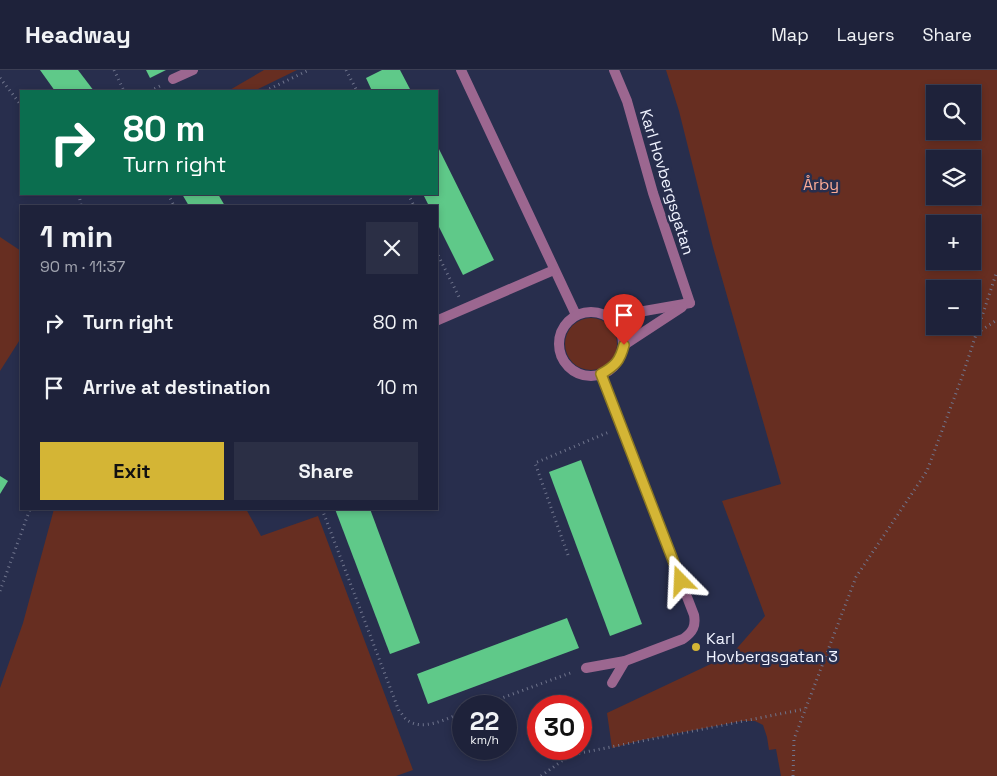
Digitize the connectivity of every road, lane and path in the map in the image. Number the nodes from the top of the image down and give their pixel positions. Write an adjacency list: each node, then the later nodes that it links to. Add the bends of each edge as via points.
1 (114, 70): 9 (path)
2 (192, 70): 8 (street)
3 (309, 70): 10 (path)
4 (346, 70): 11 (path)
5 (461, 70): 14 (street)
6 (614, 70): 16 (street, Karl Hovbergsgatan, via 627,101 653,194)
7 (0, 78): 12 (path)
8 (173, 80)
9 (124, 90)
10 (267, 90)
11 (356, 90)
12 (20, 104)
13 (438, 255): 17 (path)
14 (554, 270): 17 (street); 18 (street)
15 (997, 271): 22 (path)
16 (690, 303): 19 (street); 25 (street)
17 (465, 308): 20 (street)
18 (576, 316): 19 (street, via 589,311); 26 (street, via 563,327 559,347 561,357 567,366 584,376)
19 (610, 317): 25 (street, via 620,330)
20 (438, 319)
21 (997, 320): 23 (path)
22 (981, 321)
23 (981, 331)
24 (977, 335): 36 (path, via 926,471 856,577)
25 (624, 345): 26 (street, via 614,366)
26 (601, 374): 27 (street)
27 (621, 427): 30 (path, via 535,463); 32 (street, via 695,622 692,633 684,639)
28 (30, 510): 31 (path)
29 (322, 510): 37 (path, via 400,711 407,720 420,725)
30 (568, 555)
31 (0, 591)
32 (626, 661): 33 (street); 34 (street)
33 (586, 668): 35 (path)
34 (612, 683)
35 (511, 695)
36 (805, 709): 38 (path, via 570,755); 39 (path, via 794,739)
37 (452, 716)
38 (541, 776)
39 (794, 776)

